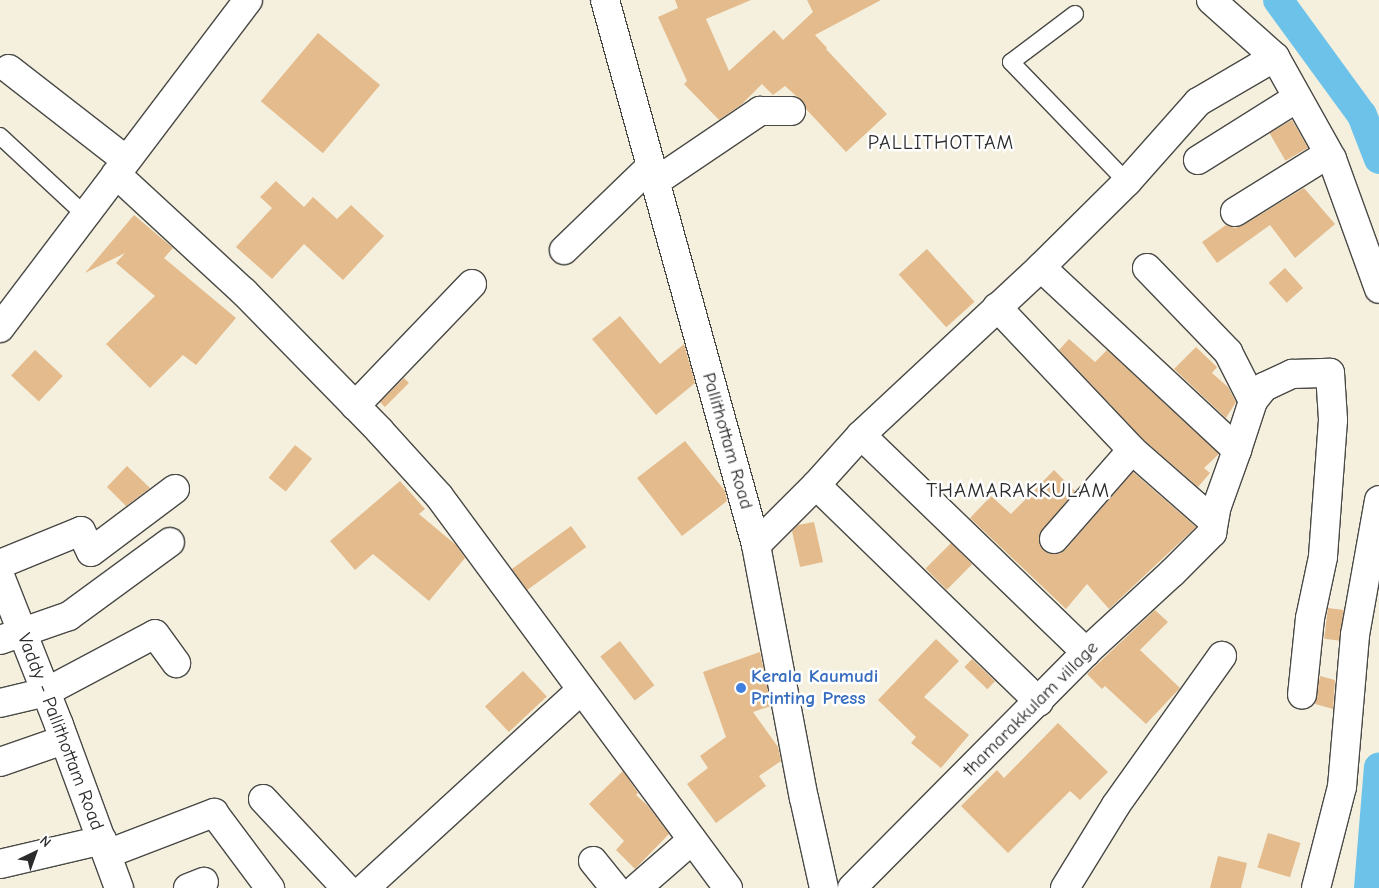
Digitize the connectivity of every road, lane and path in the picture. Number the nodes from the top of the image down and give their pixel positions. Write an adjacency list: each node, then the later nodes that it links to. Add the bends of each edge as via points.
1 (248, 0): 12 (street)
2 (605, 0): 13 (street, Pallithottam Road)
3 (1212, 0): 5 (street)
4 (1075, 14): 14 (lane, via 1012,62)
5 (1275, 57): 7 (street); 14 (street, via 1198,102)
6 (8, 69): 12 (street)
7 (1297, 98): 10 (street); 11 (street)
8 (790, 111): 13 (street, via 760,111)
9 (0, 136): 16 (lane)
10 (1328, 154): 15 (street); 21 (street)
11 (1198, 160)
12 (121, 167): 16 (street); 25 (street)
13 (653, 174): 17 (street); 35 (street, Pallithottam Road)
14 (1127, 182): 18 (street)
15 (1235, 212)
16 (85, 215): 23 (street)
17 (564, 250)
18 (1040, 267): 22 (street); 28 (street)
19 (1147, 268): 24 (street, via 1228,352)
20 (472, 284): 25 (street)
21 (1379, 289)
22 (997, 307): 26 (street); 27 (street)
23 (0, 328)
24 (1253, 401): 28 (street); 44 (street, via 1264,387 1292,374 1330,373 1333,420 1323,557 1310,618)
25 (355, 406): 42 (street, via 440,496)
26 (862, 435): 29 (street); 39 (street)
27 (1132, 450): 32 (street); 33 (street)
28 (1237, 450): 32 (street)
29 (816, 485): 35 (street); 45 (street)
30 (175, 489): 36 (street, via 91,552 81,532)
31 (1379, 500): 64 (street, via 1355,635 1342,787)
32 (1212, 527): 39 (street, thamarakkulam village, via 1172,573)
33 (1054, 539)
34 (170, 542): 38 (street, via 69,616)
35 (756, 545): 61 (street, Pallithottam Road)
36 (0, 564)
37 (0, 576): 38 (street, Vaddy - Pallithottam Road)
38 (11, 635): 43 (street, Vaddy - Pallithottam Road)
39 (1086, 652): 45 (street, thamarakkulam village)
40 (1222, 656): 63 (street, via 1116,805)
41 (176, 663): 43 (street, via 155,634)
42 (581, 690): 50 (street); 57 (street)
43 (46, 692): 46 (street); 47 (street, Vaddy - Pallithottam Road)
44 (1302, 696)
45 (1039, 702): 62 (street, thamarakkulam village)
46 (0, 703)
47 (64, 740): 48 (street); 51 (street, Vaddy - Pallithottam Road)
48 (0, 762)
49 (263, 799): 56 (street)
50 (692, 840): 59 (street); 60 (street)
51 (104, 847): 53 (street); 54 (street, Vaddy - Pallithottam Road); 55 (street, via 214,813)
52 (593, 861): 58 (street)
53 (0, 864)
54 (119, 888)
55 (270, 888)
56 (346, 888)
57 (365, 888)
58 (615, 888)
59 (637, 888)
60 (728, 888)
61 (824, 888)
62 (852, 888)
63 (1065, 888)
64 (1316, 888)

